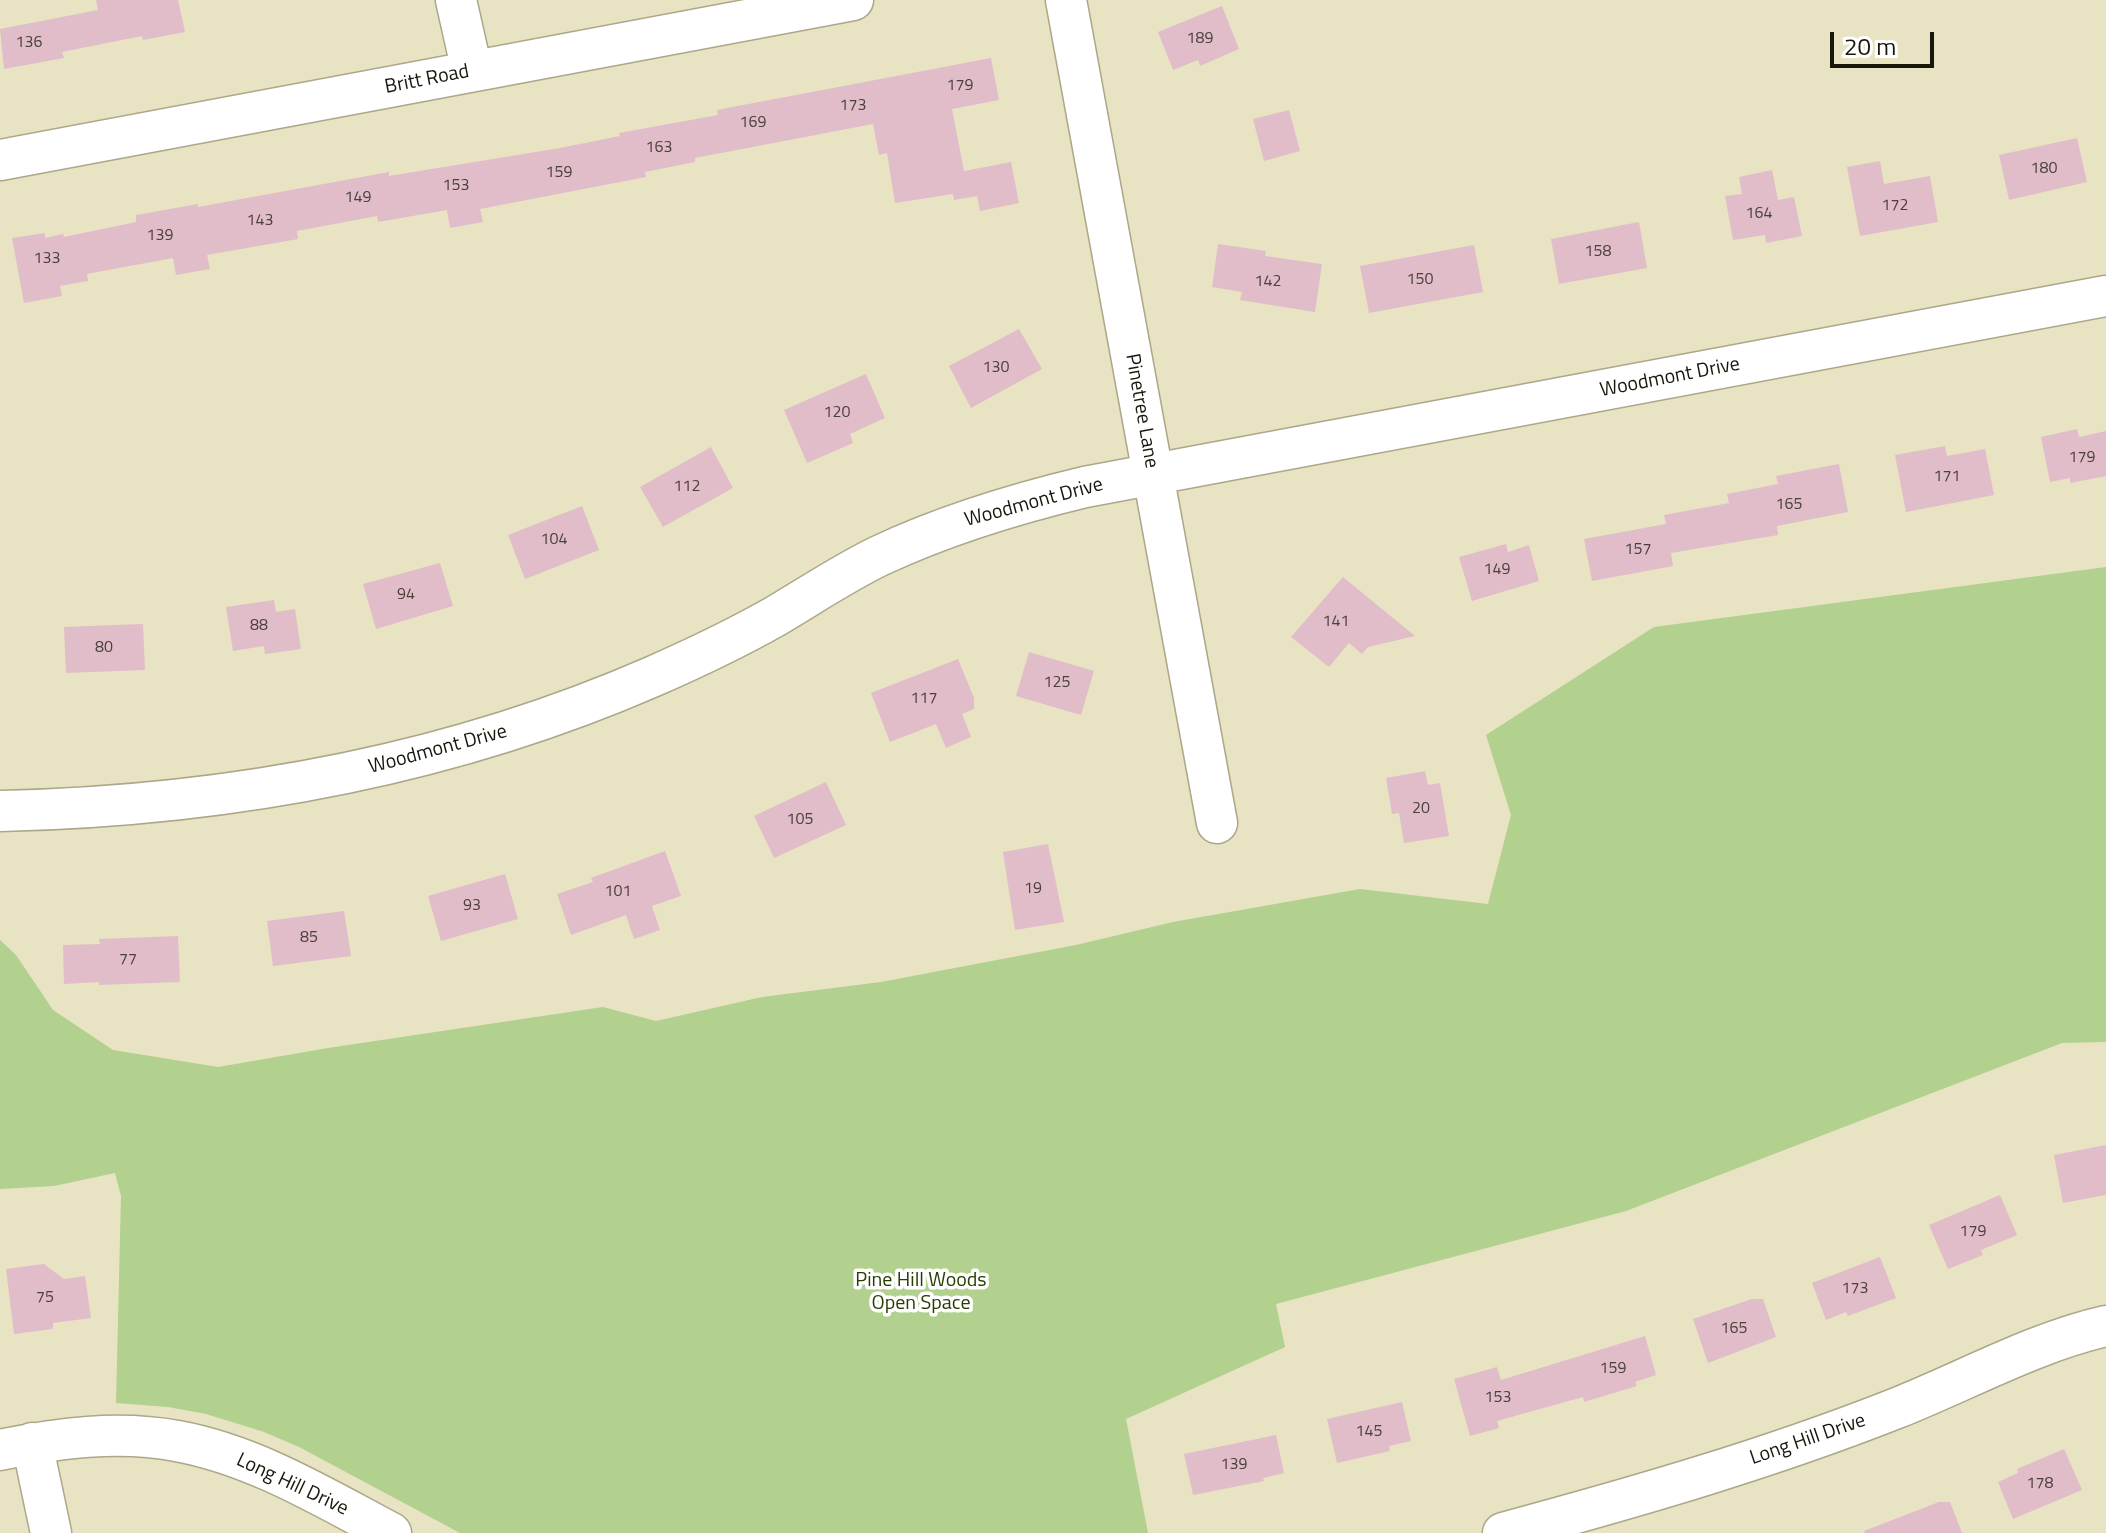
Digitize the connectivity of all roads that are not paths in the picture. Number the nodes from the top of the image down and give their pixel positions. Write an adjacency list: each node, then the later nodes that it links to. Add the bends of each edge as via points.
1 (456, 0): 4 (street)
2 (853, 0): 4 (street, Britt Road)
3 (1066, 0): 7 (street, Pinetree Lane)
4 (472, 71): 5 (street, Britt Road)
5 (0, 160)
6 (2106, 296): 7 (street, Woodmont Drive)
7 (1153, 474): 8 (street, Woodmont Drive, via 1045,497 926,535 713,648 500,735 407,760 238,792); 9 (street, Pinetree Lane)
8 (0, 811)
9 (1217, 823)
10 (2106, 1326): 14 (street, Long Hill Drive, via 1793,1446)
11 (16, 1446): 12 (street); 13 (street, Long Hill Drive, via 91,1436 178,1441 259,1466)
12 (51, 1533)
13 (391, 1533)
14 (1503, 1533)

